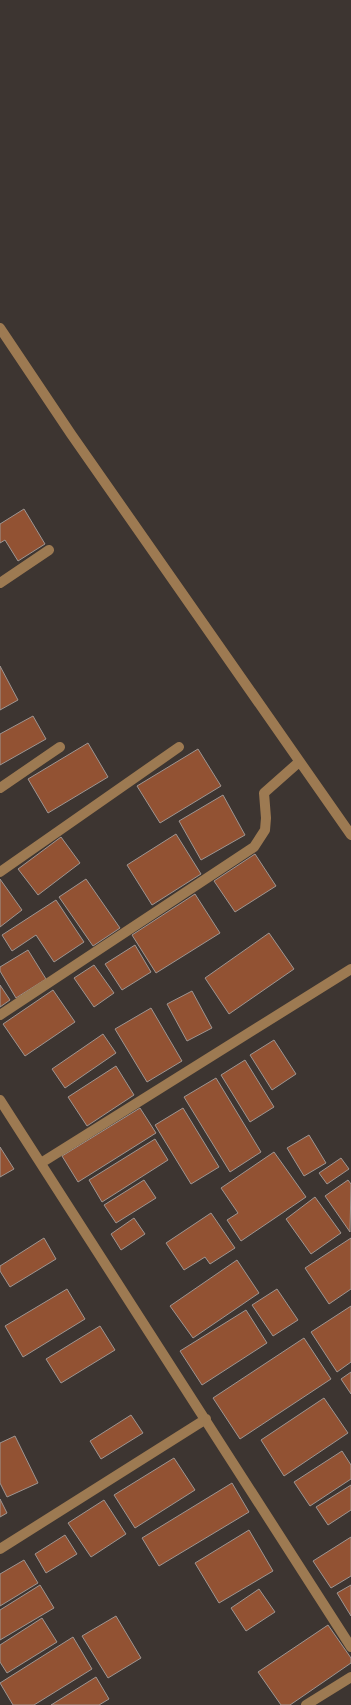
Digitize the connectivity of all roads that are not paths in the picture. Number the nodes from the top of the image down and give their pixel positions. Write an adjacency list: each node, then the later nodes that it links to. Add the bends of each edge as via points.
1 (0, 328): 6 (street)
2 (49, 550): 3 (street)
3 (0, 583)
4 (60, 747): 7 (street)
5 (180, 747): 9 (street)
6 (299, 762): 8 (street); 11 (street, via 264,793 265,830 254,846)
7 (0, 788)
8 (351, 835)
9 (0, 872)
10 (351, 969): 13 (street)
11 (0, 1015)
12 (0, 1100): 13 (street)
13 (41, 1163): 14 (street)
14 (206, 1420): 15 (street); 16 (street)
15 (0, 1549)
16 (351, 1647)
17 (351, 1677): 18 (street)
18 (306, 1705)

